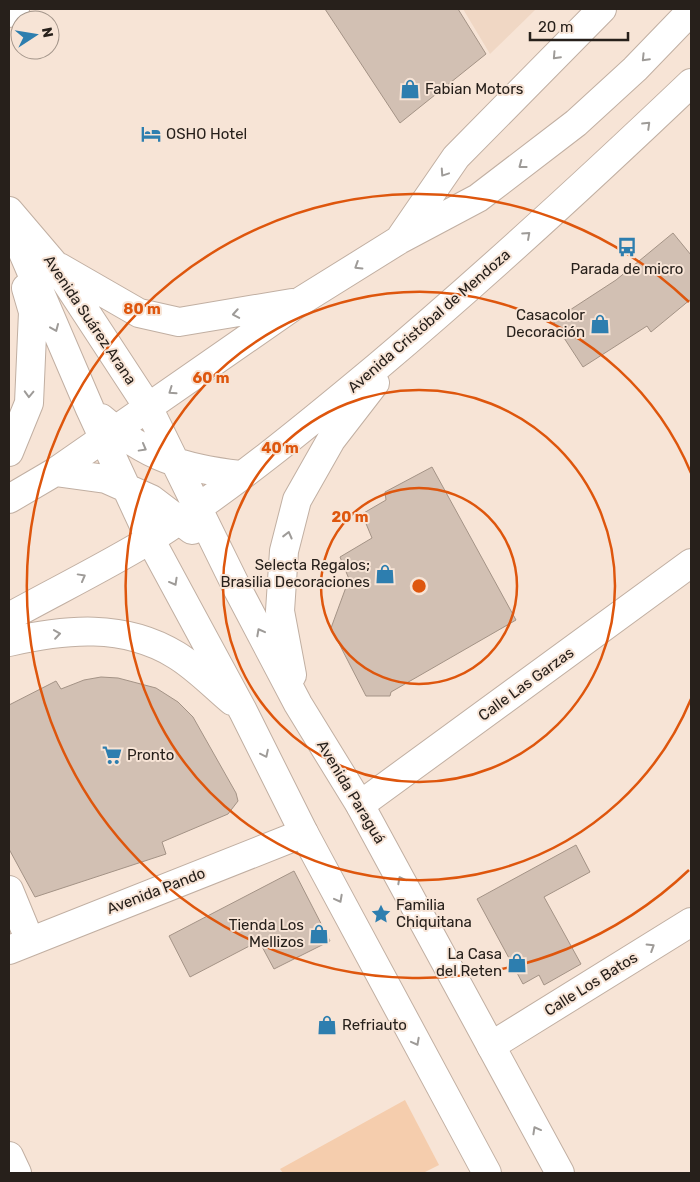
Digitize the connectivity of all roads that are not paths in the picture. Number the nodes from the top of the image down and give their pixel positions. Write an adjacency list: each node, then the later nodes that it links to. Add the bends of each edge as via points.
1 (15, 9): 4 (main road)
2 (602, 9): 9 (main road, one-way to 9, via 456,156)
3 (691, 11): 9 (main road, one-way to 9, via 576,123 478,198)
4 (9, 13)
5 (691, 83): 12 (main road, Avenida Cristóbal de Mendoza, one-way to 5, via 589,180)
6 (9, 211): 10 (main road, Avenida Suárez Arana)
7 (9, 219): 14 (main road, Avenida Suárez Arana, one-way to 14, via 90,409)
8 (9, 226): 15 (main road, one-way to 15, via 33,312 29,403)
9 (399, 240): 11 (main road, one-way to 11)
10 (55, 265): 11 (main road, one-way to 10, via 179,322 139,313); 13 (main road, Avenida Suárez Arana)
11 (301, 301): 13 (main road, one-way to 13)
12 (412, 337): 18 (main road, Avenida Cristóbal de Mendoza, via 313,420); 26 (main road, one-way to 12, via 280,611 284,552 297,500 331,440)
13 (148, 408): 14 (main road); 16 (main road, Avenida Paraguá)
14 (109, 433): 16 (main road, one-way to 16); 17 (main road); 19 (main road)
15 (9, 452)
16 (176, 463): 18 (main road); 21 (main road, Avenida Paraguá)
17 (56, 472): 19 (main road, via 106,479); 20 (main road)
18 (240, 475): 21 (main road, Avenida Cristóbal de Mendoza)
19 (127, 488): 21 (main road); 22 (main road)
20 (9, 499)
21 (188, 513): 22 (main road, Avenida Cristóbal de Mendoza); 26 (main road, Avenida Paraguá, one-way to 21, via 225,563)
22 (150, 539): 24 (main road, Avenida Cristóbal de Mendoza, one-way to 22); 27 (main road, one-way to 27)
23 (691, 563): 28 (main road, Calle Las Garzas)
24 (9, 616)
25 (9, 642): 27 (main road, one-way to 27, via 78,631 126,634 177,655)
26 (298, 704): 28 (main road, Avenida Paraguá)
27 (243, 711): 29 (main road, one-way to 29)
28 (360, 805): 33 (main road, Avenida Paraguá, one-way to 28)
29 (304, 833): 32 (main road, Avenida Pando); 36 (main road, one-way to 36)
30 (9, 890): 32 (main road)
31 (691, 922): 33 (main road, Calle Los Batos, one-way to 31)
32 (20, 945)
33 (491, 1046): 37 (main road, Avenida Paraguá, one-way to 33)
34 (9, 1156): 35 (main road)
35 (17, 1173)
36 (487, 1173)
37 (560, 1173)

